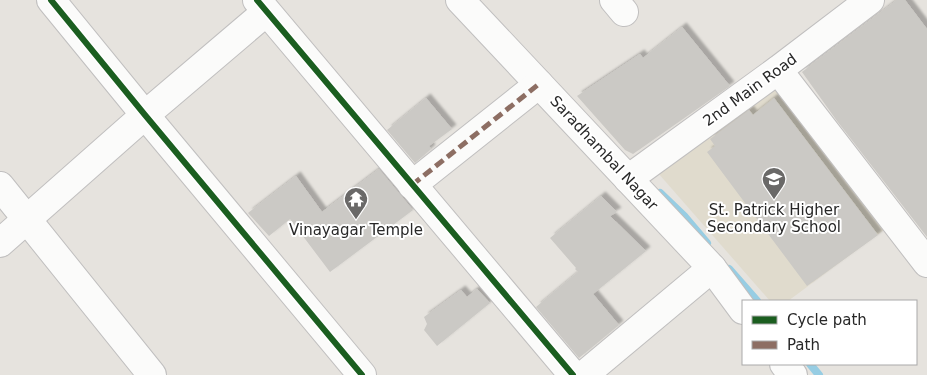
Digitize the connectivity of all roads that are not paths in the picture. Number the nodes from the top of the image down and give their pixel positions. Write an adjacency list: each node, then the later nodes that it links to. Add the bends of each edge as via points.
1 (51, 0): 7 (street)
2 (460, 0): 6 (street, Saradhambal Nagar)
3 (870, 0): 5 (street, 2nd Main Road)
4 (261, 6): 7 (street); 9 (street)
5 (778, 70): 8 (street, 2nd Main Road); 13 (street)
6 (539, 84): 8 (street, Saradhambal Nagar); 9 (street)
7 (145, 115): 11 (street); 18 (street)
8 (628, 179): 14 (street, Saradhambal Nagar)
9 (412, 184): 19 (street)
10 (0, 186): 11 (street)
11 (26, 219): 12 (street); 17 (street)
12 (0, 243)
13 (927, 262)
14 (712, 268): 15 (street, Saradhambal Nagar); 20 (street)
15 (742, 309)
16 (785, 365): 21 (street)
17 (152, 375)
18 (362, 375)
19 (572, 375)
20 (584, 375)
21 (793, 375)

